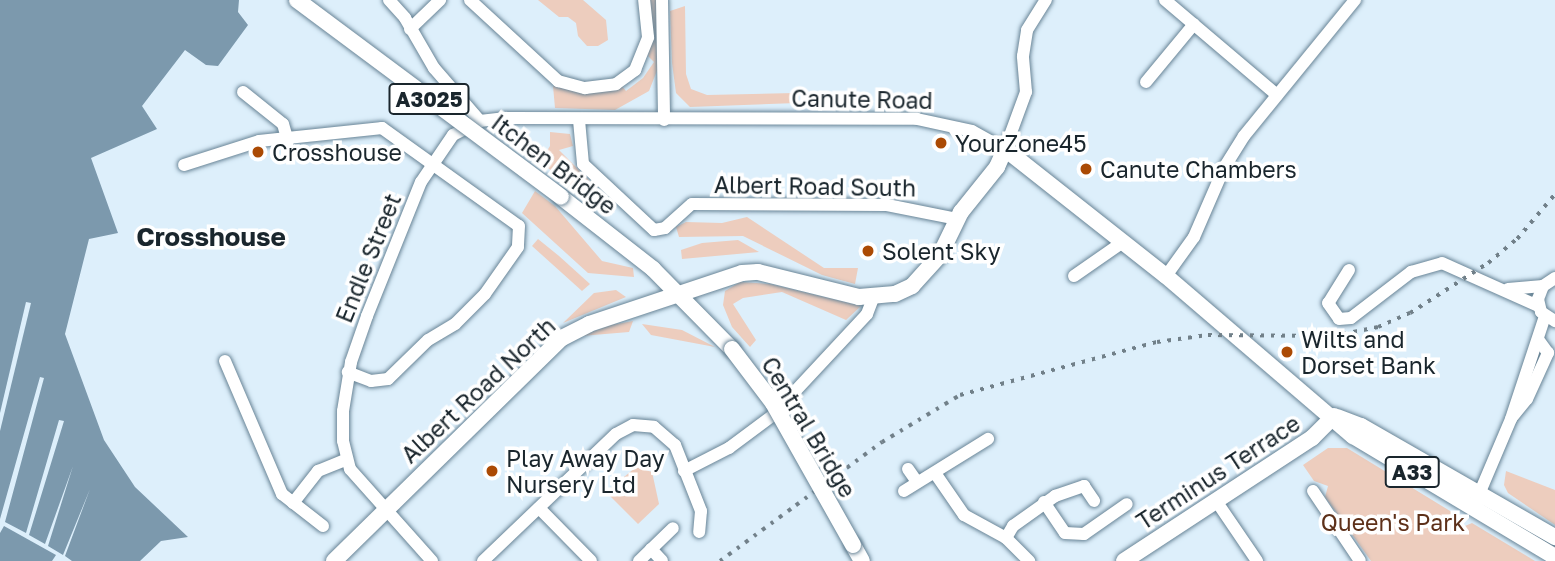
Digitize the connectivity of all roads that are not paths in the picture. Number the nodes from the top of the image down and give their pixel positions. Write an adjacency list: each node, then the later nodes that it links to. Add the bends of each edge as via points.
1 (297, 0): 29 (main road, Itchen Bridge / A3025, bridge, via 562,197)
2 (389, 0): 11 (street)
3 (440, 0): 11 (street)
4 (470, 0): 5 (street, via 558,81 585,88 616,84 635,70 648,37)
5 (644, 0)
6 (663, 0): 16 (street)
7 (1046, 0): 19 (street, via 1027,30 1023,56 1026,92)
8 (1165, 0): 10 (street)
9 (1355, 0): 14 (street)
10 (1194, 24): 12 (street); 14 (street)
11 (410, 29): 17 (street, via 434,68)
12 (1146, 82)
13 (243, 92): 18 (street, via 283,124)
14 (1277, 95): 26 (street, via 1230,158 1198,230)
15 (579, 120): 16 (street, Canute Road); 17 (street, Canute Road); 22 (street, Albert Road South, via 583,163 654,230 665,228 692,204 884,204)
16 (664, 120): 19 (street, Canute Road, via 917,119 972,131)
17 (480, 121): 20 (street, via 453,135)
18 (288, 141): 20 (street, via 382,128); 21 (street, via 255,142 231,154)
19 (1005, 149): 22 (main road); 23 (main road, Canute Road)
20 (432, 162): 33 (street, Endle Street); 33 (street, via 519,226 518,247 485,294 388,379 371,381)
21 (184, 165)
22 (957, 219): 30 (main road, via 940,255 912,286)
23 (1123, 242): 25 (street); 26 (main road, Canute Road)
24 (1349, 270): 28 (street, via 1328,303 1333,315 1345,320 1411,272 1442,263)
25 (1074, 276)
26 (1166, 276): 34 (main road, Canute Road)
27 (1552, 280): 28 (street); 31 (street)
28 (1507, 289): 31 (street)
29 (678, 295): 30 (main road, Albert Road North, via 730,275 758,272); 52 (main road, Albert Road North, via 589,324 556,342); 67 (main road, Central Bridge / A3025, bridge, via 732,349 773,403)
30 (873, 298): 40 (street, via 867,314 772,416 729,448)
31 (1546, 314): 45 (street, via 1511,419)
32 (225, 361): 48 (street, via 282,494)
33 (348, 372): 37 (street, Endle Street, via 342,428)
34 (1334, 416): 45 (main road, A33, via 1361,426); 53 (main road, A33, via 1362,442); 69 (main road, Terminus Terrace, via 1312,438)
35 (988, 439): 36 (street)
36 (973, 448): 38 (street); 41 (street)
37 (347, 459): 48 (street, via 318,471); 52 (street, via 360,483)
38 (981, 460)
39 (908, 469): 42 (street)
40 (684, 471): 50 (street, via 675,445 665,434 644,425 616,434); 56 (street, via 701,511)
41 (935, 473): 42 (street); 58 (street, via 964,515)
42 (917, 482): 43 (street)
43 (904, 491)
44 (1313, 491): 71 (street)
45 (1479, 492): 53 (street); 57 (main road, A33)
46 (1094, 501): 47 (street, via 1089,481)
47 (1044, 502): 49 (street, via 1065,533 1084,534); 58 (street)
48 (293, 503): 54 (street)
49 (1127, 504)
50 (539, 508): 63 (street); 64 (street)
51 (1221, 508): 70 (street)
52 (386, 510): 61 (main road, Albert Road North); 62 (street)
53 (1495, 521): 60 (main road, A33)
54 (323, 526)
55 (673, 528): 59 (street)
56 (699, 532)
57 (1555, 537)
58 (1006, 538): 68 (street)
59 (651, 549): 65 (street); 66 (street)
60 (1555, 557)
61 (334, 561)
62 (432, 561)
63 (483, 561)
64 (591, 561)
65 (639, 561)
66 (662, 561)
67 (862, 561)
68 (1029, 561)
69 (1124, 561)
70 (1257, 561)
71 (1360, 561)

